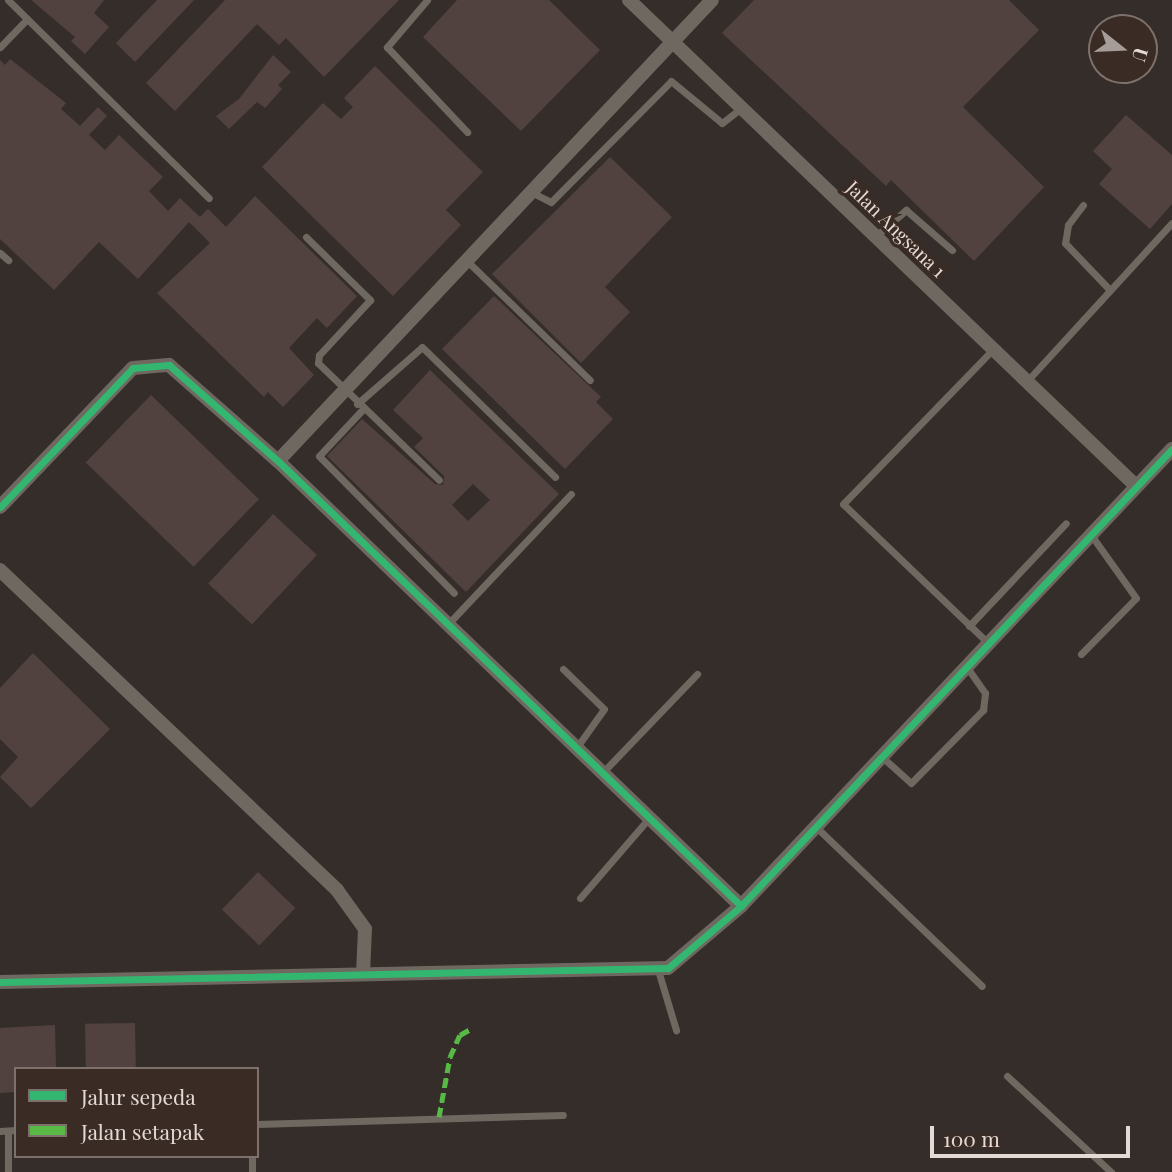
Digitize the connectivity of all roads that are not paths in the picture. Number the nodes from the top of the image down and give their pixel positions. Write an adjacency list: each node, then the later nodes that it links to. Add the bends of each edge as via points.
1 (8, 0): 5 (lane)
2 (427, 0): 9 (lane, via 387,47)
3 (629, 0): 6 (street, Jalan Angsana 1)
4 (712, 0): 6 (street)
5 (27, 19): 7 (lane); 11 (lane)
6 (673, 42): 8 (street, Jalan Angsana 1); 10 (street)
7 (0, 47)
8 (741, 107): 10 (lane, via 722,123 671,81 551,202); 15 (street, Jalan Angsana 1)
9 (467, 132)
10 (531, 192): 19 (street)
11 (209, 198)
12 (1083, 205): 20 (lane, via 1068,225 1065,243)
13 (1172, 223): 20 (lane)
14 (306, 237): 24 (lane, via 370,300 317,359)
15 (876, 237): 16 (lane, via 905,210); 21 (street, Jalan Angsana 1)
16 (952, 250)
17 (0, 253): 18 (lane)
18 (8, 260)
19 (467, 261): 22 (lane); 24 (street)
20 (1109, 289): 23 (lane)
21 (993, 349): 23 (street, Jalan Angsana 1); 38 (lane, via 843,504)
22 (590, 380)
23 (1027, 381): 30 (street, Jalan Angsana 1)
24 (344, 391): 25 (lane); 27 (street)
25 (360, 406): 28 (lane, via 422,347); 29 (lane); 36 (lane, via 319,456)
26 (1172, 449): 30 (street)
27 (278, 461): 32 (street, via 184,373 153,363 133,368); 37 (street)
28 (555, 477)
29 (439, 480)
30 (1136, 486): 34 (street)
31 (571, 494): 37 (lane)
32 (0, 507)
33 (1066, 523): 38 (lane)
34 (1090, 535): 39 (street); 40 (lane, via 1136,598)
35 (0, 570): 52 (street, via 337,890 365,929)
36 (454, 593)
37 (448, 624): 44 (street)
38 (969, 626): 39 (lane)
39 (987, 642): 41 (street)
40 (1081, 653)
41 (965, 665): 45 (street); 45 (lane, via 985,693 985,704 944,751 911,783)
42 (563, 669): 44 (lane, via 604,709)
43 (697, 674): 46 (lane)
44 (576, 748): 46 (street)
45 (880, 755): 48 (street)
46 (602, 773): 47 (street)
47 (649, 818): 49 (lane); 50 (street)
48 (815, 826): 50 (street); 54 (lane)
49 (580, 898)
50 (741, 906): 51 (street, via 675,965)
51 (658, 970): 52 (street); 55 (lane)
52 (363, 973): 53 (street)
53 (0, 982)
54 (982, 986)
55 (676, 1030)
56 (1007, 1076): 61 (lane)
57 (563, 1115): 58 (lane)
58 (259, 1124)
59 (8, 1131): 60 (lane)
60 (8, 1172)
61 (1111, 1172)

